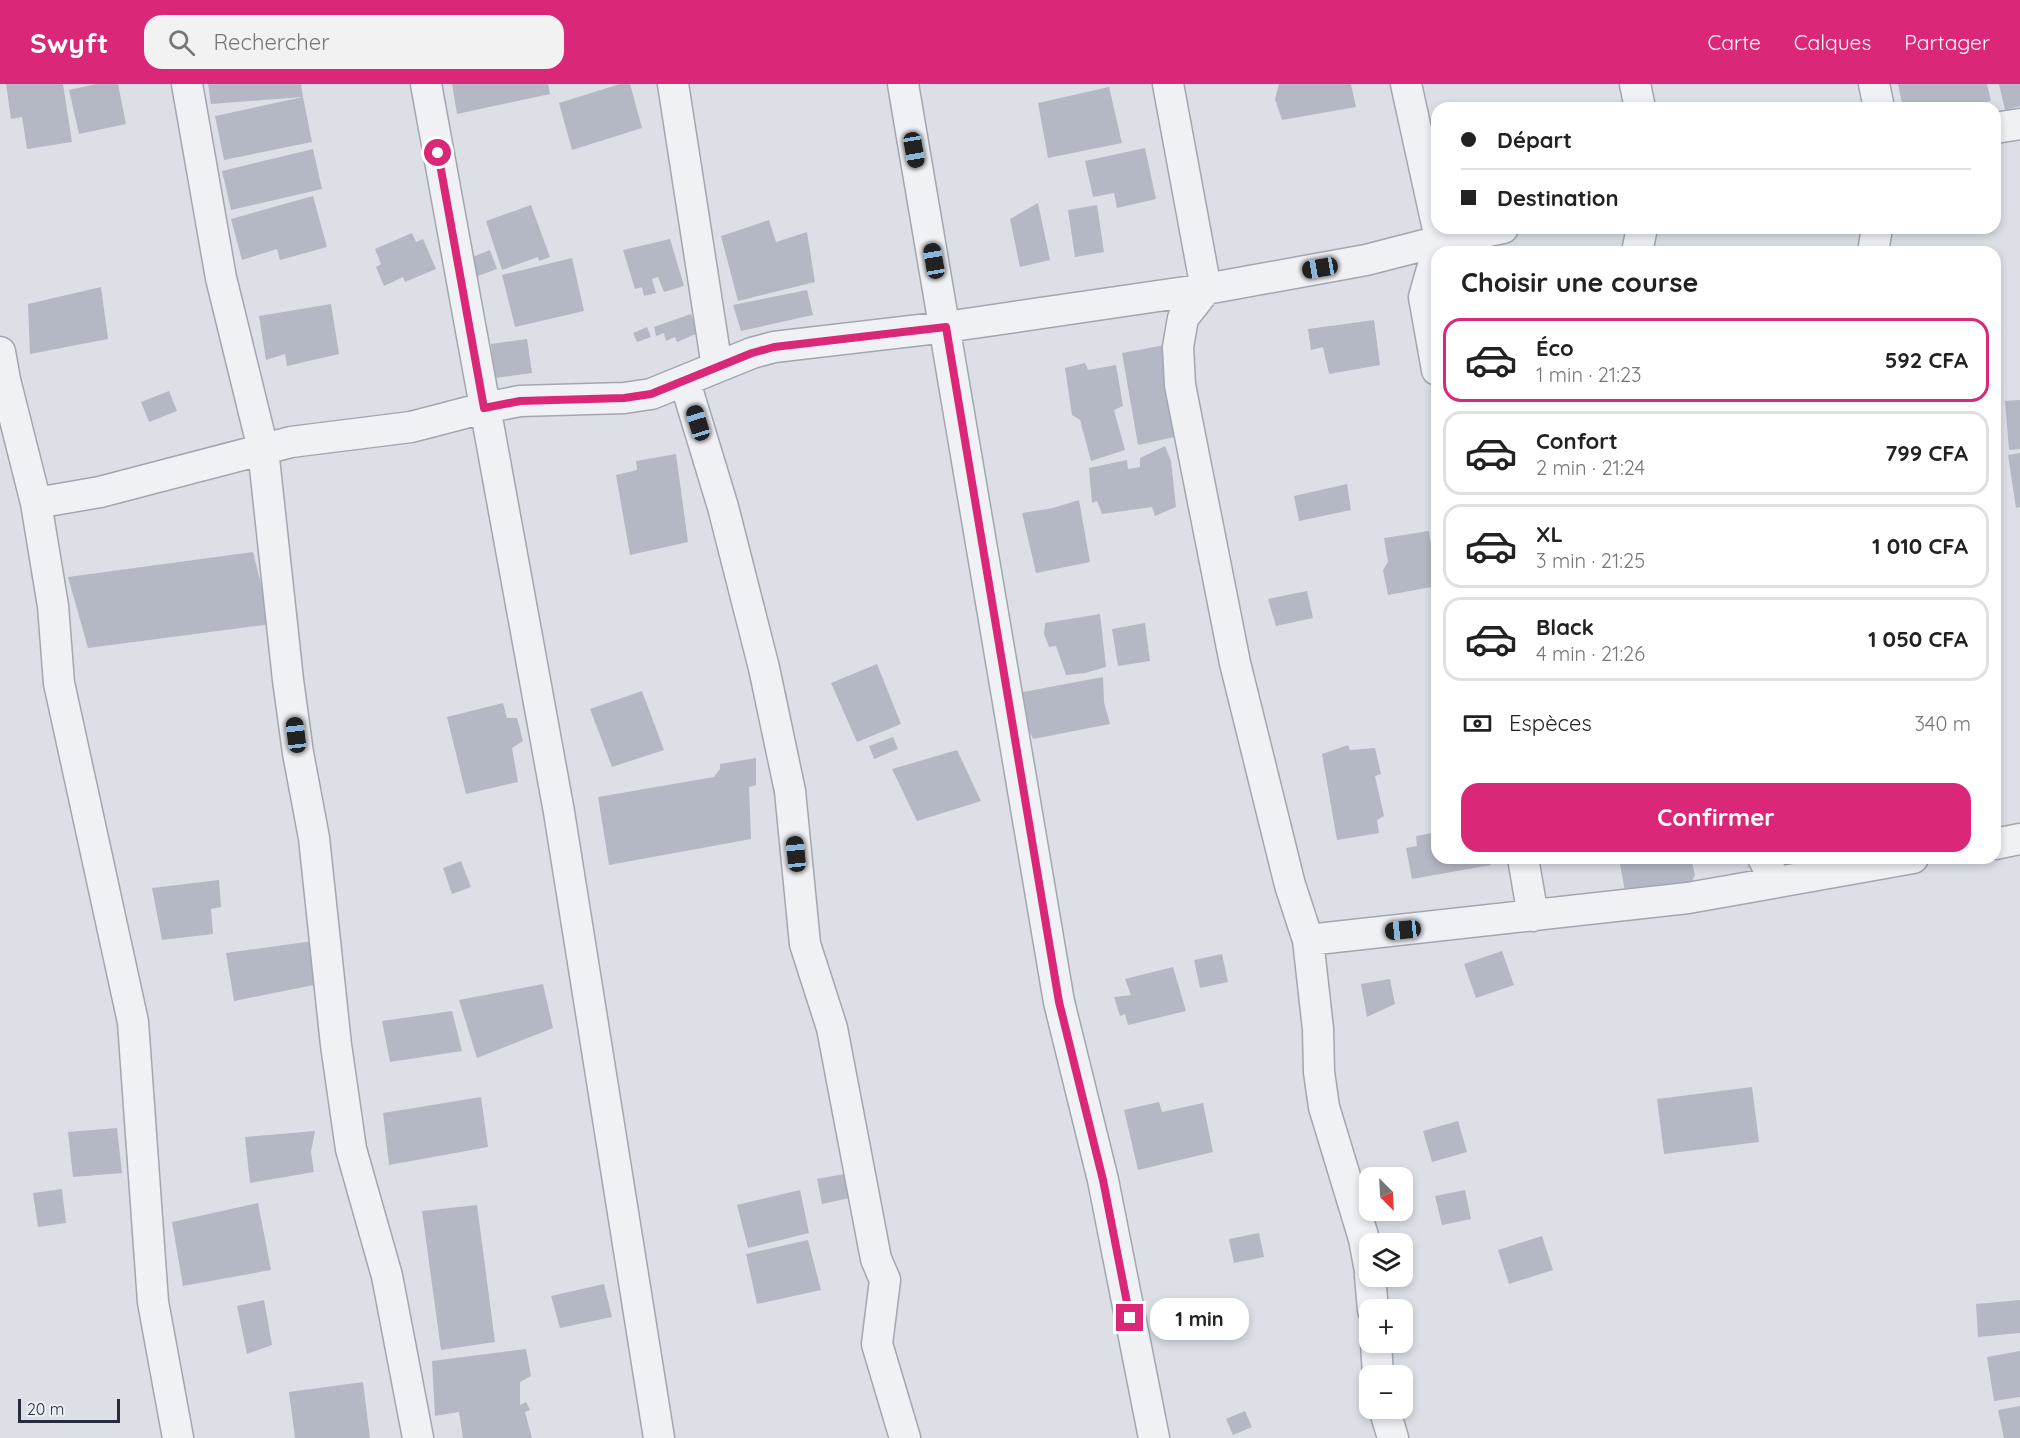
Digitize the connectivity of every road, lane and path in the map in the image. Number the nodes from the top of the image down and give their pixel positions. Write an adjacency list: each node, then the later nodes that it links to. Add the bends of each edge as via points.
1 (186, 84): 23 (street, via 221,278)
2 (426, 84): 22 (street)
3 (673, 84): 20 (street)
4 (903, 84): 17 (street)
5 (1168, 84): 16 (street)
6 (1406, 84): 13 (street)
7 (1635, 84): 9 (street)
8 (1874, 84): 10 (street)
9 (1639, 102)
10 (1878, 102)
11 (2020, 124): 12 (street)
12 (2001, 127)
13 (1431, 199)
14 (1431, 234): 16 (street, via 1366,260)
15 (1431, 264): 18 (street, via 1424,297)
16 (1206, 289): 17 (street); 31 (street, via 1183,318 1178,347 1180,385 1234,663 1290,885)
17 (946, 327): 20 (street, via 774,347); 38 (street, via 1059,1002 1103,1180)
18 (1431, 336)
19 (0, 352): 24 (street)
20 (717, 367): 21 (street)
21 (685, 381): 22 (street, via 651,394 624,398 520,401); 37 (street, via 723,507 790,791 805,945 832,1028 876,1259 885,1280 877,1344)
22 (484, 408): 23 (street, via 411,427); 36 (street, via 559,812)
23 (263, 449): 24 (street, via 100,492); 35 (street, via 288,680 314,838 350,1137 387,1275)
24 (36, 503): 34 (street, via 53,606 59,683 133,1022 153,1302)
25 (2020, 839): 26 (street)
26 (2001, 843)
27 (1524, 864): 30 (street)
28 (1841, 864): 29 (street)
29 (1770, 870): 30 (street, via 1688,898)
30 (1533, 916): 31 (street)
31 (1308, 940): 32 (street, via 1324,1107)
32 (1362, 1233)
33 (1387, 1419): 39 (street)
34 (178, 1438)
35 (418, 1438)
36 (659, 1438)
37 (905, 1438)
38 (1154, 1438)
39 (1393, 1438)

